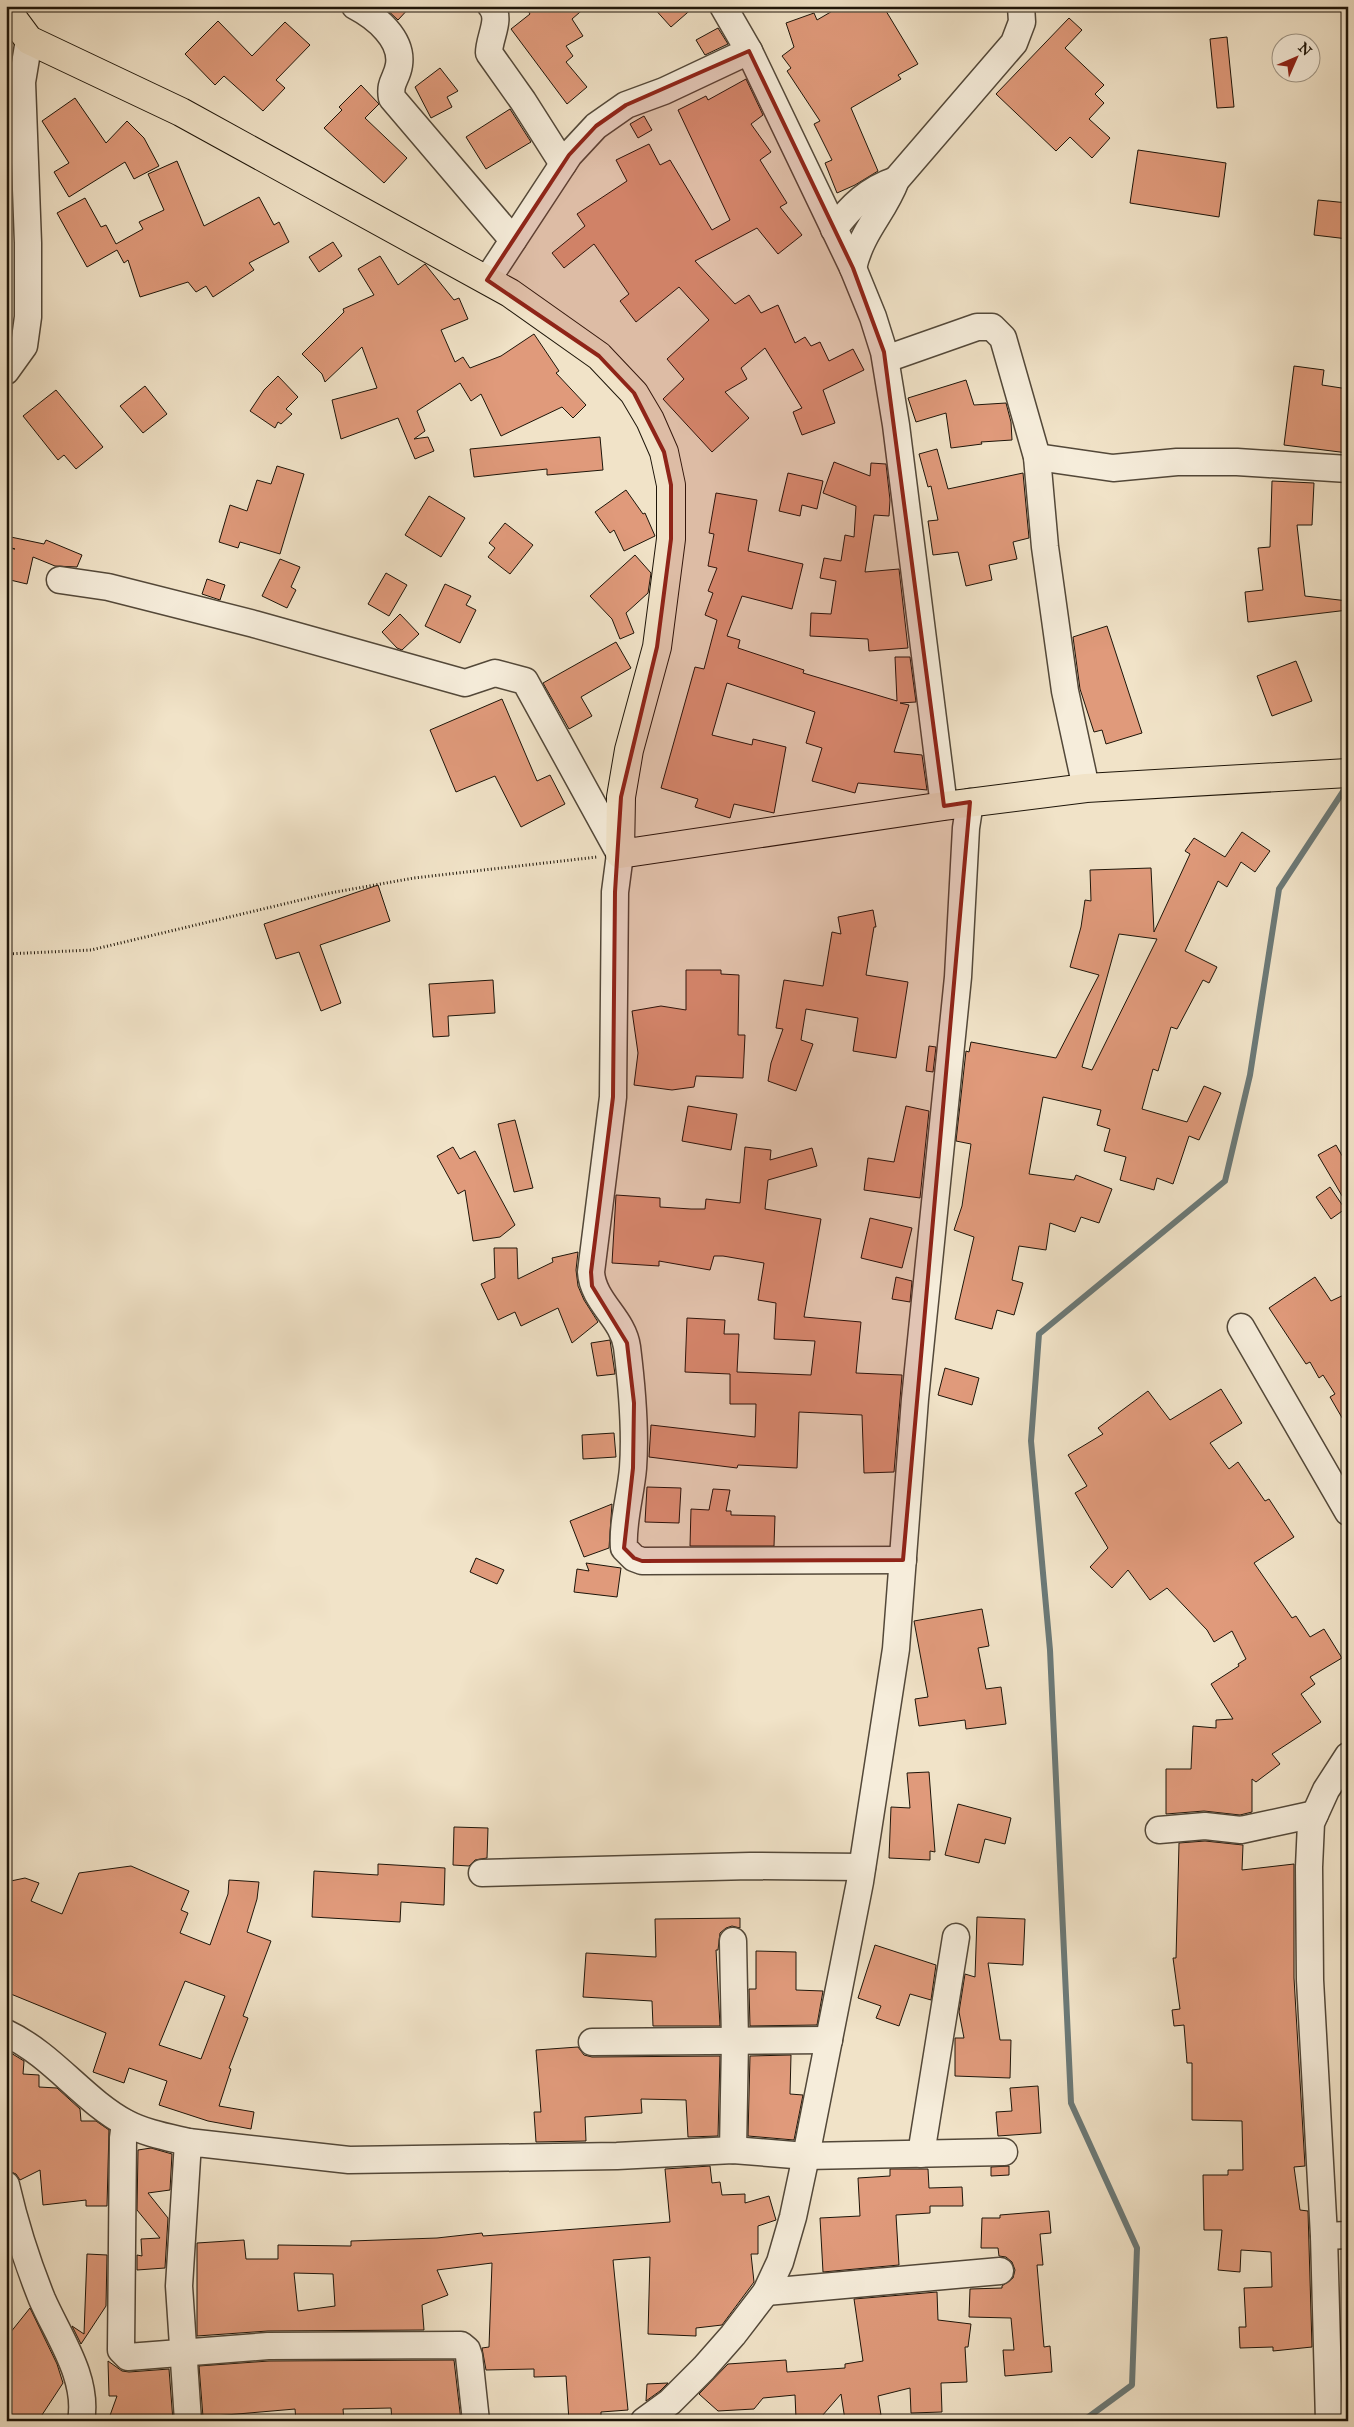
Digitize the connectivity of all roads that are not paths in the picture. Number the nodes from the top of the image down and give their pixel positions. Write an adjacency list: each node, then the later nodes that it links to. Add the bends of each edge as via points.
1 (355, 6): 11 (street, via 388,32 399,47 399,66 390,87 392,98)
2 (491, 6): 8 (street, via 497,19 489,53)
3 (723, 6): 7 (street)
4 (1021, 6): 9 (street, via 1022,22 1014,43)
5 (6, 9): 6 (main road)
6 (29, 40): 13 (main road, via 181,112); 15 (street, via 22,82 28,317 24,346)
7 (749, 51): 8 (street, via 626,105 596,126); 10 (street)
8 (563, 164): 11 (street)
9 (896, 180): 10 (street, via 863,197); 12 (street, via 888,201 858,246)
10 (834, 229): 12 (street)
11 (513, 240): 13 (street)
12 (853, 268): 14 (street)
13 (487, 280): 22 (main road, via 599,356 634,393 664,452 671,485 671,539 657,647 629,750 621,797)
14 (886, 359): 16 (street, via 978,326 992,326 1003,338); 21 (street)
15 (6, 371)
16 (1037, 457): 17 (street, via 1113,468 1177,462 1237,462); 20 (street, via 1045,547 1065,691)
17 (1348, 469)
18 (60, 580): 22 (street, via 108,587 254,624 465,683 495,673 525,681)
19 (1340, 774): 20 (main road)
20 (1086, 788): 21 (main road)
21 (957, 804): 22 (main road); 25 (street, via 966,828 958,978 915,1399)
22 (620, 854): 25 (street, via 615,892 613,1097 592,1286 627,1343 634,1403 633,1468 624,1548 642,1561)
23 (1241, 1328): 24 (street)
24 (1348, 1512)
25 (903, 1560): 29 (street, via 896,1649)
26 (1348, 1756): 27 (street)
27 (1315, 1814): 28 (street, via 1241,1830 1205,1826); 44 (street, via 1311,1823 1309,1867 1310,1980)
28 (1159, 1830)
29 (862, 1866): 30 (street); 34 (street)
30 (482, 1872)
31 (956, 1937): 41 (street)
32 (733, 1941): 35 (street)
33 (6, 2032): 37 (street, via 42,2055)
34 (829, 2040): 35 (street); 42 (street)
35 (735, 2041): 36 (street); 39 (street)
36 (592, 2042)
37 (125, 2123): 38 (street); 47 (street, via 120,2350 128,2357)
38 (188, 2142): 39 (street, via 349,2160 618,2156); 47 (street, via 179,2286)
39 (733, 2150): 42 (street)
40 (1004, 2152): 41 (street)
41 (921, 2154): 42 (street)
42 (806, 2156): 46 (street, via 793,2218 780,2262)
43 (6, 2185): 48 (street, via 30,2268 70,2357 80,2388 83,2409)
44 (1336, 2236): 52 (street)
45 (1000, 2271): 46 (street)
46 (766, 2292): 51 (street, via 704,2368 670,2402)
47 (183, 2351): 49 (street); 50 (street, via 268,2346 461,2345 469,2356)
48 (80, 2421)
49 (188, 2421)
50 (476, 2421)
51 (644, 2421)
52 (1329, 2421)

